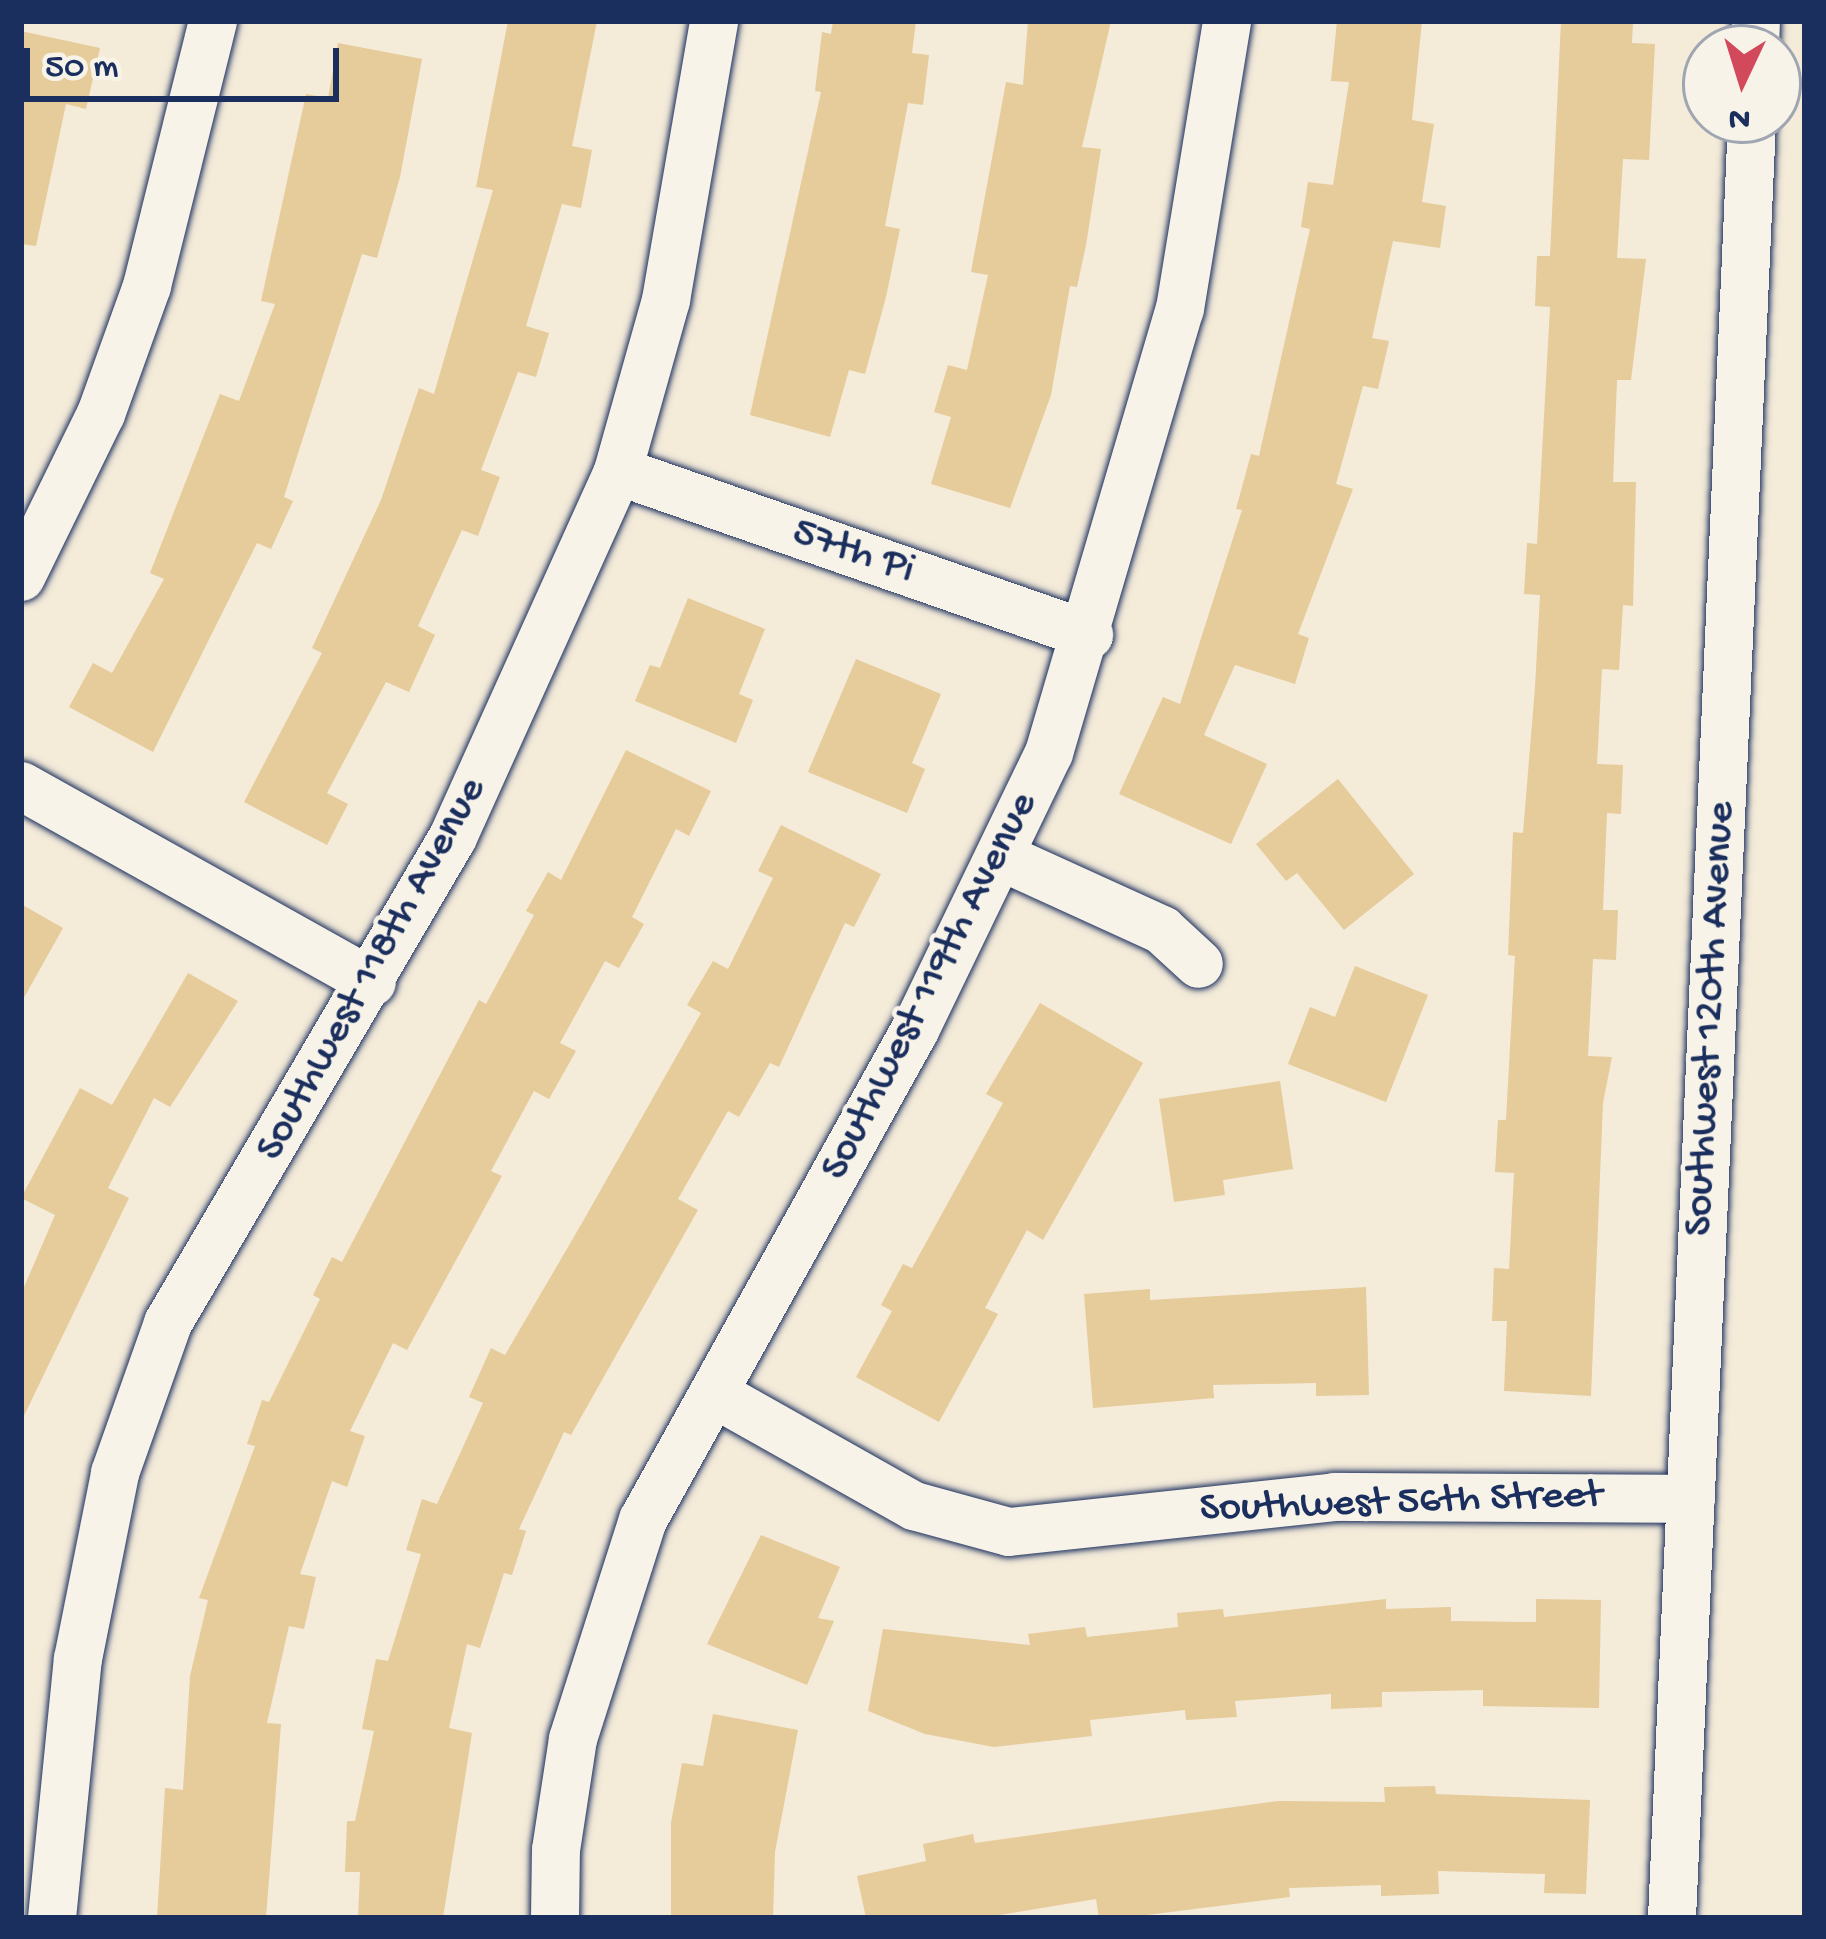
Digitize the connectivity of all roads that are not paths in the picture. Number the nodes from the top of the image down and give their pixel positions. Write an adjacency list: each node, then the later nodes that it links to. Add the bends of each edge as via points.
1 (213, 21): 6 (street, via 147,286 100,415)
2 (714, 21): 5 (street, Southwest 118th Avenue, via 666,300)
3 (1227, 21): 7 (street, Southwest 119th Avenue, via 1180,310)
4 (1751, 144): 13 (street, Southwest 120th Avenue)
5 (617, 471): 7 (street, 57th Pi); 11 (street, Southwest 118th Avenue, via 531,678)
6 (21, 578)
7 (1089, 635): 9 (street, Southwest 119th Avenue)
8 (21, 786): 11 (street)
9 (1004, 858): 10 (street, via 1162,931); 12 (street, Southwest 119th Avenue)
10 (1199, 964)
11 (372, 982): 14 (street, Southwest 118th Avenue, via 168,1323 116,1473 78,1659)
12 (716, 1394): 13 (street, Southwest 56th Street, via 914,1506 1009,1532 1334,1497); 15 (street, Southwest 119th Avenue, via 643,1520 602,1629 573,1739)
13 (1691, 1499): 16 (street, Southwest 120th Avenue)
14 (52, 1918)
15 (555, 1918)
16 (1672, 1918)

